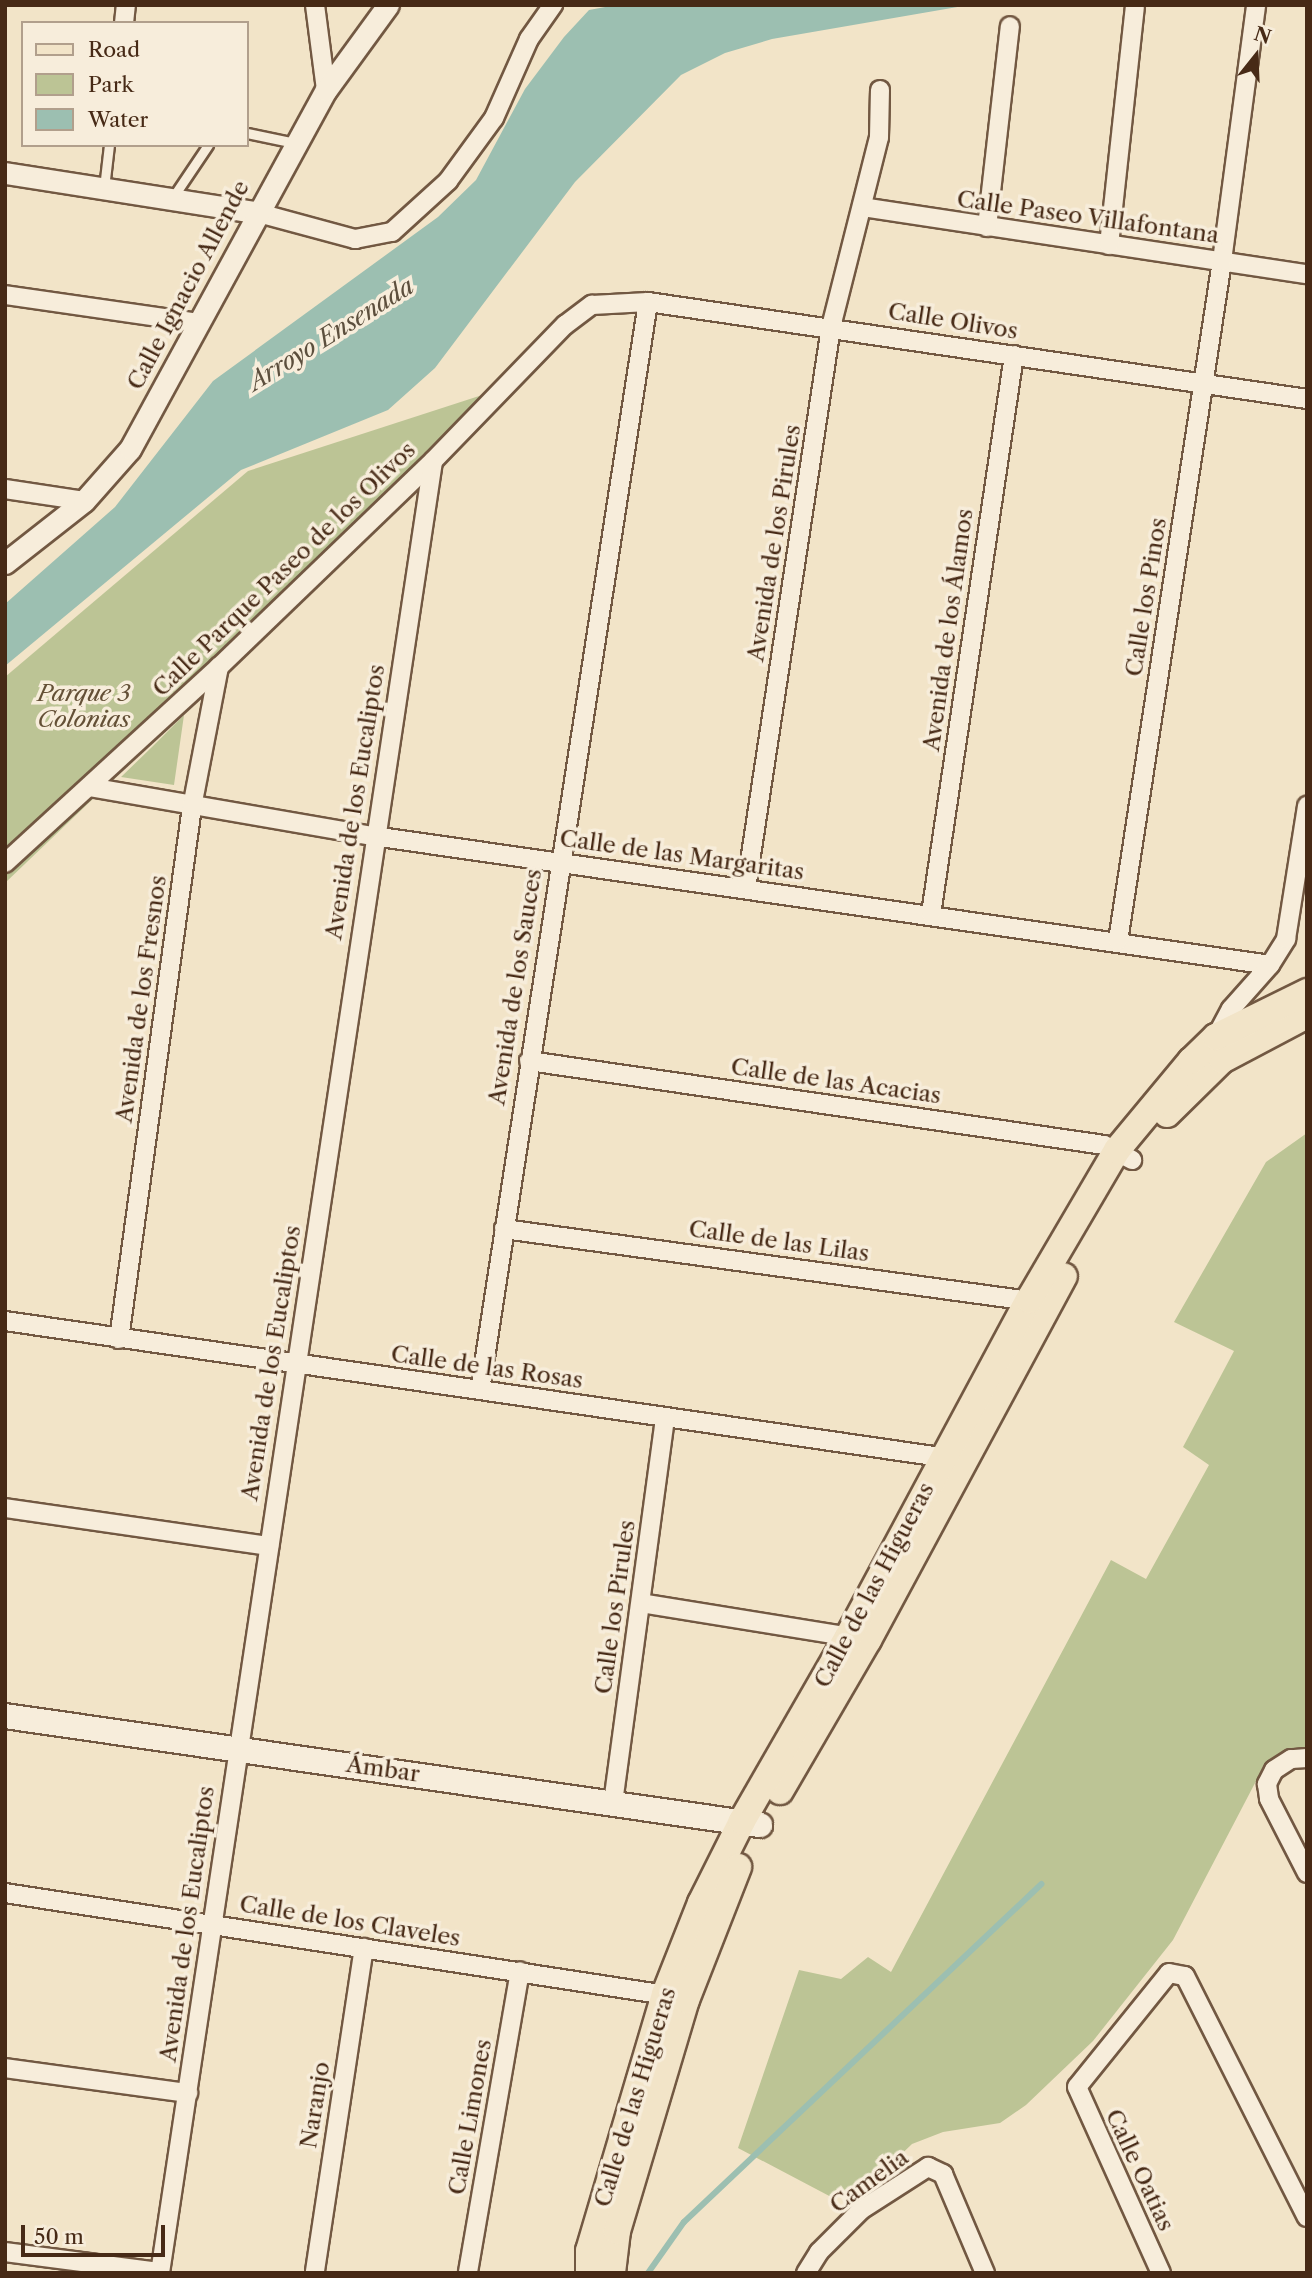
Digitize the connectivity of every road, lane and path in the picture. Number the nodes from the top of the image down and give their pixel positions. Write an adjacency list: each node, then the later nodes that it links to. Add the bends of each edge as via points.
1 (315, 5): 7 (street)
2 (388, 5): 7 (street, Calle Ignacio Allende)
3 (553, 5): 17 (street, via 529,39 494,118 448,181 392,232 355,239)
4 (1256, 5): 20 (street, Calle los Pinos)
5 (1135, 6): 19 (street)
6 (1010, 26): 18 (street)
7 (326, 90): 10 (street, Calle Ignacio Allende)
8 (880, 90): 16 (street, Avenida de los Pirules, via 878,136)
9 (248, 133): 10 (lane)
10 (295, 143): 17 (street, Calle Ignacio Allende)
11 (109, 147): 14 (lane)
12 (207, 147): 15 (lane)
13 (5, 173): 14 (street)
14 (104, 188): 15 (street)
15 (172, 199): 17 (street)
16 (862, 207): 18 (street, Calle Paseo Villafontana); 26 (street, Avenida de los Pirules)
17 (255, 212): 25 (street, Calle Ignacio Allende)
18 (987, 227): 19 (street, Calle Paseo Villafontana)
19 (1109, 245): 20 (street, Calle Paseo Villafontana)
20 (1222, 261): 21 (street, Calle Paseo Villafontana); 28 (street, Calle los Pinos)
21 (1307, 274)
22 (5, 295): 25 (street)
23 (648, 302): 24 (street, Calle Olivos); 26 (street, Calle Olivos); 40 (street, Avenida de los Sauces)
24 (592, 305): 30 (street, Calle Parque Paseo de los Olivos, via 565,325)
25 (200, 323): 32 (street, Calle Ignacio Allende, via 130,449)
26 (831, 327): 27 (street, Calle Olivos); 41 (street, Avenida de los Pirules)
27 (1014, 355): 28 (street, Calle Olivos); 42 (street, Avenida de los Álamos)
28 (1203, 382): 29 (street, Calle Olivos); 43 (street, Calle los Pinos)
29 (1307, 399)
30 (433, 461): 34 (street, Calle Parque Paseo de los Olivos); 38 (street, Avenida de los Eucaliptos)
31 (5, 489): 32 (street)
32 (84, 501): 33 (street, Calle Ignacio Allende)
33 (5, 562)
34 (219, 667): 35 (street, Calle Parque Paseo de los Olivos); 37 (street, Avenida de los Fresnos)
35 (89, 787): 37 (street, Calle de las Margaritas); 39 (street, Calle Parque Paseo de los Olivos)
36 (1307, 806): 44 (street, via 1286,939)
37 (192, 807): 38 (street, Calle de las Margaritas); 53 (street, Avenida de los Fresnos)
38 (373, 836): 40 (street, Calle de las Margaritas); 54 (street, Avenida de los Eucaliptos)
39 (5, 863)
40 (559, 863): 41 (street, Calle de las Margaritas); 48 (street, Avenida de los Sauces)
41 (746, 888): 42 (street, Calle de las Margaritas)
42 (931, 914): 43 (street, Calle de las Margaritas)
43 (1118, 941): 44 (street, Calle de las Margaritas)
44 (1270, 965): 47 (street, via 1231,1009)
45 (1307, 992): 47 (main road, Calle de las Higueras)
46 (1307, 1015): 47 (main road, Calle de las Higueras)
47 (1219, 1048): 49 (main road, Calle de las Higueras, via 1160,1123)
48 (529, 1061): 49 (street, Calle de las Acacias); 50 (street, Avenida de los Sauces)
49 (1125, 1155): 51 (main road, Calle de las Higueras)
50 (503, 1229): 51 (street, Calle de las Lilas); 55 (street, Avenida de los Sauces)
51 (1038, 1302): 57 (main road, Calle de las Higueras)
52 (5, 1321): 53 (street, Calle de las Rosas)
53 (119, 1339): 54 (street, Calle de las Rosas)
54 (297, 1364): 55 (street, Calle de las Rosas); 59 (street, Avenida de los Eucaliptos)
55 (480, 1390): 56 (street, Calle de las Rosas)
56 (665, 1417): 57 (street, Calle de las Rosas); 60 (street, Calle los Pirules)
57 (952, 1459): 61 (main road, Calle de las Higueras)
58 (5, 1508): 59 (street)
59 (269, 1546): 63 (street, Avenida de los Eucaliptos)
60 (641, 1603): 61 (street); 65 (street, Calle los Pirules)
61 (858, 1639): 66 (main road, Calle de las Higueras)
62 (5, 1716): 63 (main road, Ámbar)
63 (237, 1748): 65 (main road, Ámbar); 69 (street, Avenida de los Eucaliptos)
64 (1307, 1758): 67 (street, via 1291,1759 1274,1770 1267,1784 1269,1799)
65 (613, 1803): 66 (main road, Ámbar)
66 (751, 1823): 72 (main road, Calle de las Higueras, via 731,1880)
67 (1307, 1873)
68 (5, 1894): 69 (street, Calle de los Claveles)
69 (213, 1925): 70 (street, Calle de los Claveles); 74 (street, Avenida de los Eucaliptos)
70 (363, 1948): 71 (street, Calle de los Claveles); 77 (street, Naranjo)
71 (520, 1971): 72 (street, Calle de los Claveles); 79 (street, Calle Limones)
72 (676, 1997): 80 (main road, Calle de las Higueras, via 589,2251); 81 (main road, Calle de las Higueras, via 617,2231)
73 (5, 2068): 74 (street)
74 (188, 2093): 78 (street, Avenida de los Eucaliptos)
75 (1307, 2217): 84 (street, Calle Oatias, via 1178,1971 1169,1973 1077,2087)
76 (5, 2252): 78 (street)
77 (315, 2271)
78 (160, 2272)
79 (468, 2272)
80 (589, 2273)
81 (612, 2273)
82 (806, 2273): 83 (street, Camelia, via 819,2252 861,2210 928,2167 937,2168)
83 (985, 2273)
84 (1161, 2273)

